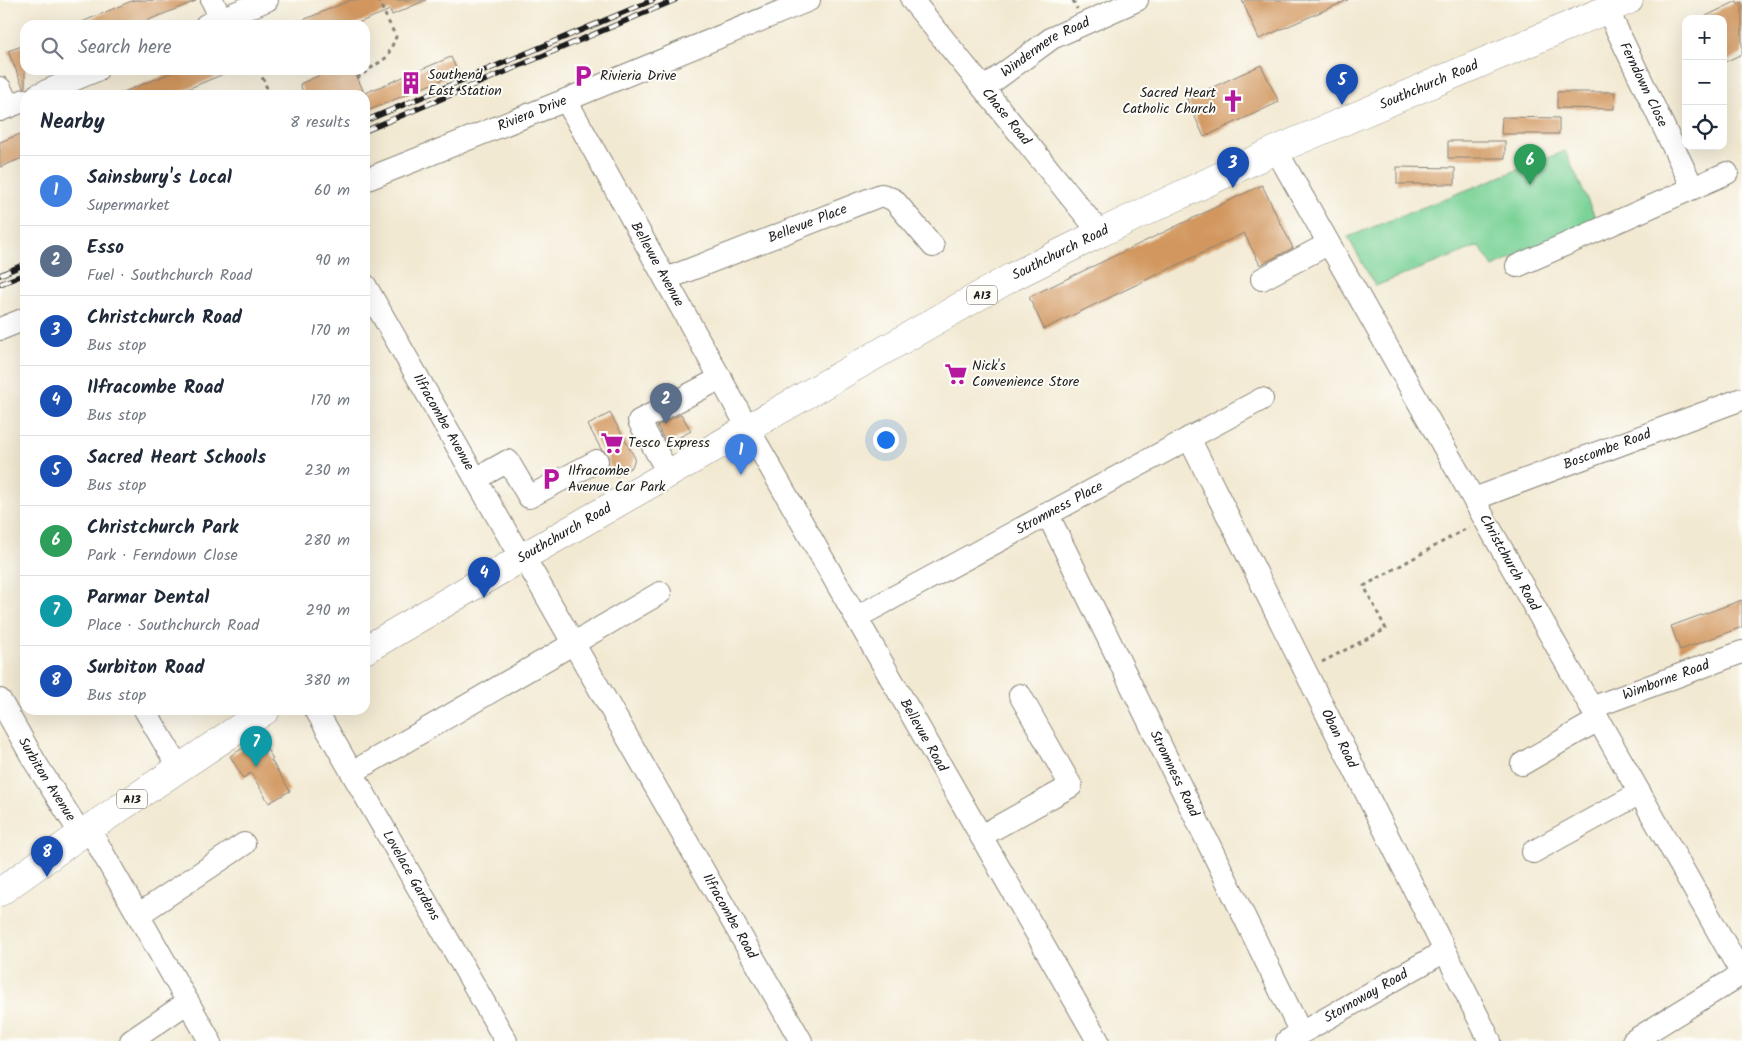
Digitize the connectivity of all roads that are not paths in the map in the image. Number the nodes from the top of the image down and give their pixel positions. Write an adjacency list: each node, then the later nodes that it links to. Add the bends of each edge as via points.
1 (268, 0): 6 (street)
2 (810, 0): 10 (street, Riviera Drive)
3 (912, 0): 8 (street, Chase Road)
4 (1137, 0): 8 (street, Windermere Road, via 1052,38)
5 (1618, 5): 11 (main road, Southchurch Road / A13); 14 (street, Ferndown Close)
6 (213, 14)
7 (85, 75): 9 (street)
8 (984, 88): 15 (street, Chase Road)
9 (48, 90)
10 (566, 100): 13 (street, Riviera Drive); 19 (street, Bellevue Avenue)
11 (1276, 150): 15 (main road, Southchurch Road / A13); 16 (street, Christchurch Road)
12 (1728, 173): 14 (street)
13 (370, 178)
14 (1693, 188): 18 (street)
15 (1100, 233): 27 (main road, Southchurch Road / A13, via 1012,277)
16 (1328, 244): 20 (street); 32 (street, Christchurch Road)
17 (933, 246): 19 (street, Bellevue Place, via 894,200 881,195)
18 (1517, 266)
19 (666, 279): 24 (street, Bellevue Avenue)
20 (1262, 279)
21 (371, 307): 31 (street, Ilfracombe Avenue)
22 (20, 321): 23 (street)
23 (0, 329)
24 (721, 378): 27 (street, Bellevue Avenue); 30 (street, via 639,422)
25 (1262, 399): 28 (street, Stromness Place)
26 (1742, 399): 32 (street, Boscombe Road)
27 (748, 428): 30 (main road, Southchurch Road / A13); 36 (street, Bellevue Road)
28 (1189, 438): 33 (street, Stromness Place); 56 (street, Oban Road)
29 (597, 461): 31 (street, via 529,497 508,461)
30 (669, 474): 34 (main road, Southchurch Road / A13)
31 (476, 479): 34 (street, Ilfracombe Avenue)
32 (1474, 499): 42 (street, Christchurch Road)
33 (1047, 513): 36 (street, Stromness Place); 59 (street, Stromness Road)
34 (523, 557): 37 (street, Ilfracombe Road); 38 (main road, Southchurch Road / A13)
35 (660, 593): 37 (street)
36 (857, 617): 51 (street, Bellevue Road)
37 (574, 644): 48 (street); 63 (street, Ilfracombe Road)
38 (370, 647)
39 (1742, 652): 42 (street, Wimborne Road)
40 (1020, 695): 51 (street, via 1071,786)
41 (0, 700): 50 (street, Surbiton Avenue, via 35,762)
42 (1595, 714): 46 (street, Wimborne Road); 49 (street, Christchurch Road)
43 (148, 715): 47 (street)
44 (258, 715): 47 (main road, A13)
45 (319, 715): 48 (street, Lovelace Gardens)
46 (1522, 764)
47 (179, 768): 50 (main road, A13)
48 (353, 772): 62 (street, Lovelace Gardens)
49 (1640, 793): 53 (street); 57 (street, Christchurch Road)
50 (85, 831): 54 (main road, A13); 55 (street, Surbiton Avenue)
51 (981, 836): 64 (street, Bellevue Road)
52 (244, 844): 55 (street)
53 (1533, 852)
54 (0, 892)
55 (138, 915): 58 (street, Surbiton Avenue)
56 (1445, 951): 59 (street, Stornoway Road); 65 (street, Oban Road)
57 (1742, 974): 66 (street)
58 (188, 1002): 60 (street); 61 (street, Surbiton Avenue)
59 (1294, 1037)
60 (132, 1041)
61 (210, 1041)
62 (506, 1041)
63 (801, 1041)
64 (1098, 1041)
65 (1490, 1041)
66 (1633, 1041)

